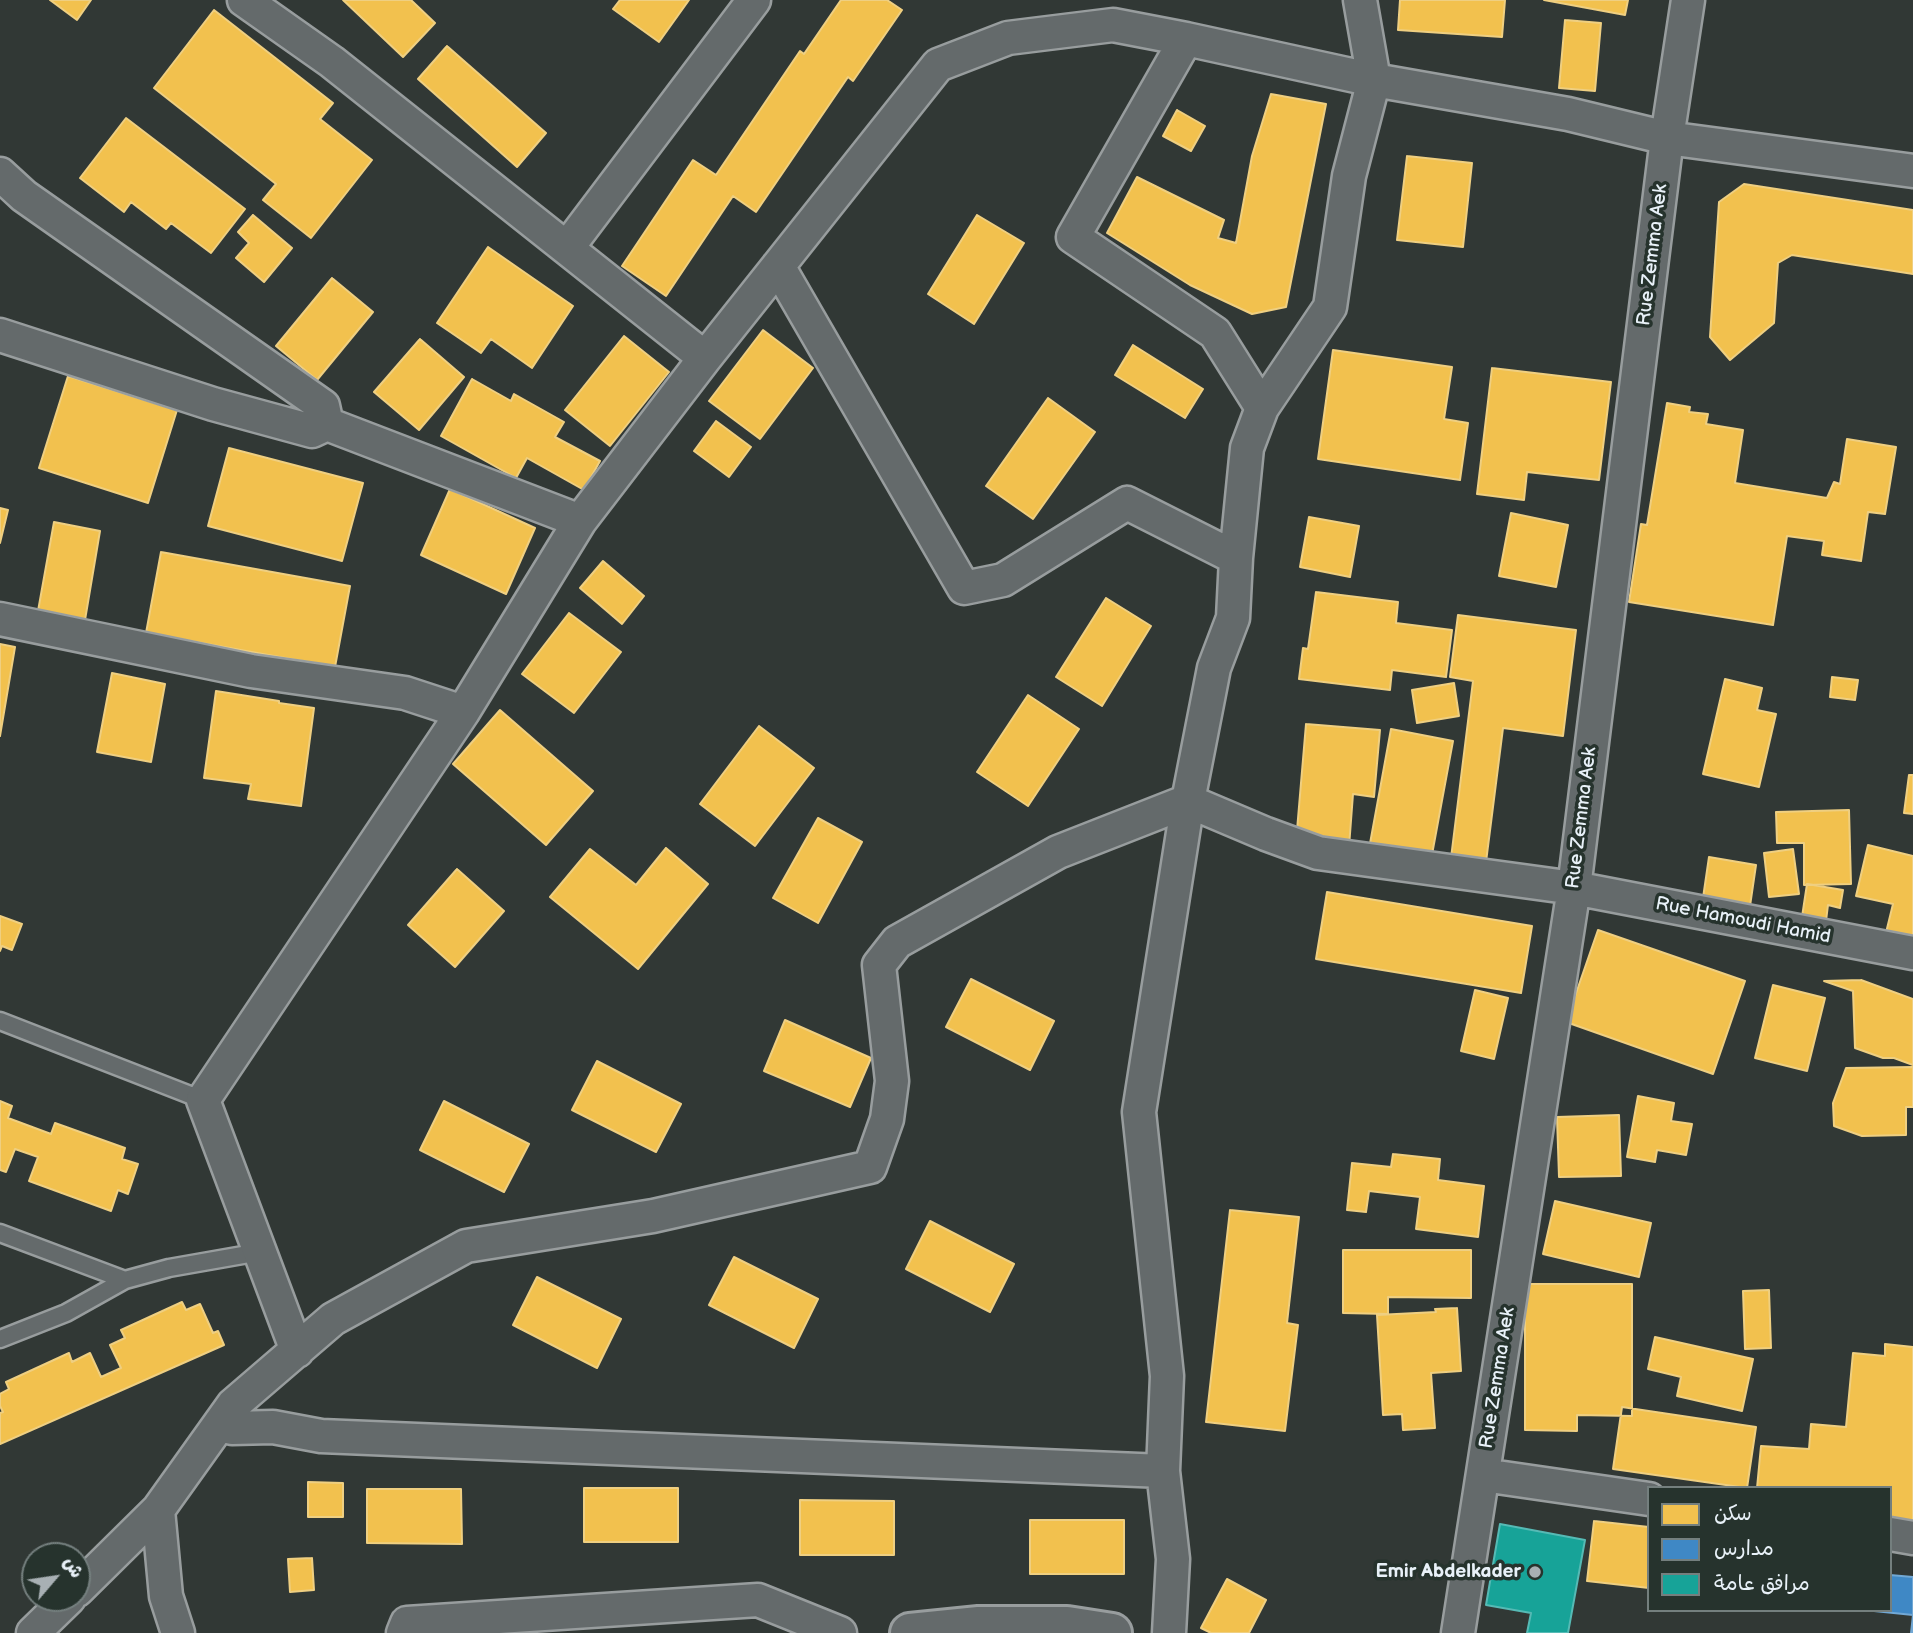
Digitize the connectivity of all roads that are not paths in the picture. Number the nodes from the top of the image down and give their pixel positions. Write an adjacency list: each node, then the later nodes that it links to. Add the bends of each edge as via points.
1 (244, 0): 10 (street, via 332,62)
2 (754, 0): 10 (street)
3 (1360, 0): 6 (street)
4 (1688, 0): 7 (street, Rue Zemma Aek)
5 (1186, 39): 6 (street); 11 (street, via 1113,25 1008,38 938,65); 14 (street, via 1073,237 1215,333)
6 (1374, 80): 7 (street, via 1568,114); 14 (street, via 1349,176 1330,307)
7 (1667, 138): 8 (street); 21 (street, Rue Zemma Aek)
8 (1913, 171)
9 (0, 174): 15 (street, via 23,196 323,406)
10 (567, 248): 13 (street)
11 (778, 266): 13 (street); 17 (street, via 964,588 1003,580 1127,503)
12 (0, 335): 15 (street, via 300,428 312,431)
13 (705, 358): 16 (street)
14 (1262, 408): 17 (street, via 1247,449)
15 (327, 424): 16 (street)
16 (580, 521): 19 (street)
17 (1236, 558): 20 (street, via 1233,618 1214,668)
18 (0, 619): 19 (street, via 251,671 405,693)
19 (463, 712): 24 (street)
20 (1188, 801): 21 (street, Rue Hamoudi Hamid, via 1318,853); 29 (street, via 1058,852 897,942 879,965 892,1081 887,1119 870,1167 653,1216 466,1246 333,1319); 31 (street, via 1139,1112 1167,1376)
21 (1574, 888): 22 (street, Rue Hamoudi Hamid); 32 (street, Rue Zemma Aek)
22 (1913, 953)
23 (0, 1021): 24 (lane)
24 (203, 1100): 26 (street)
25 (0, 1233): 27 (lane)
26 (260, 1252): 27 (lane); 29 (street)
27 (125, 1280): 28 (lane, via 66,1313)
28 (0, 1339)
29 (297, 1351): 30 (street, via 233,1405)
30 (220, 1424): 31 (street, via 334,1436); 34 (street)
31 (1163, 1471): 45 (street, via 1173,1559)
32 (1483, 1475): 33 (street); 46 (street, Rue Zemma Aek)
33 (1647, 1499)
34 (158, 1510): 37 (street); 40 (street, via 166,1596)
35 (1892, 1534): 36 (street)
36 (1913, 1538)
37 (91, 1576)
38 (55, 1612): 39 (street)
39 (33, 1633)
40 (178, 1633)
41 (403, 1633): 42 (street, via 407,1623 758,1600)
42 (840, 1633)
43 (910, 1633): 44 (main road, via 979,1626 1067,1626)
44 (1112, 1633)
45 (1169, 1633)
46 (1458, 1633)

